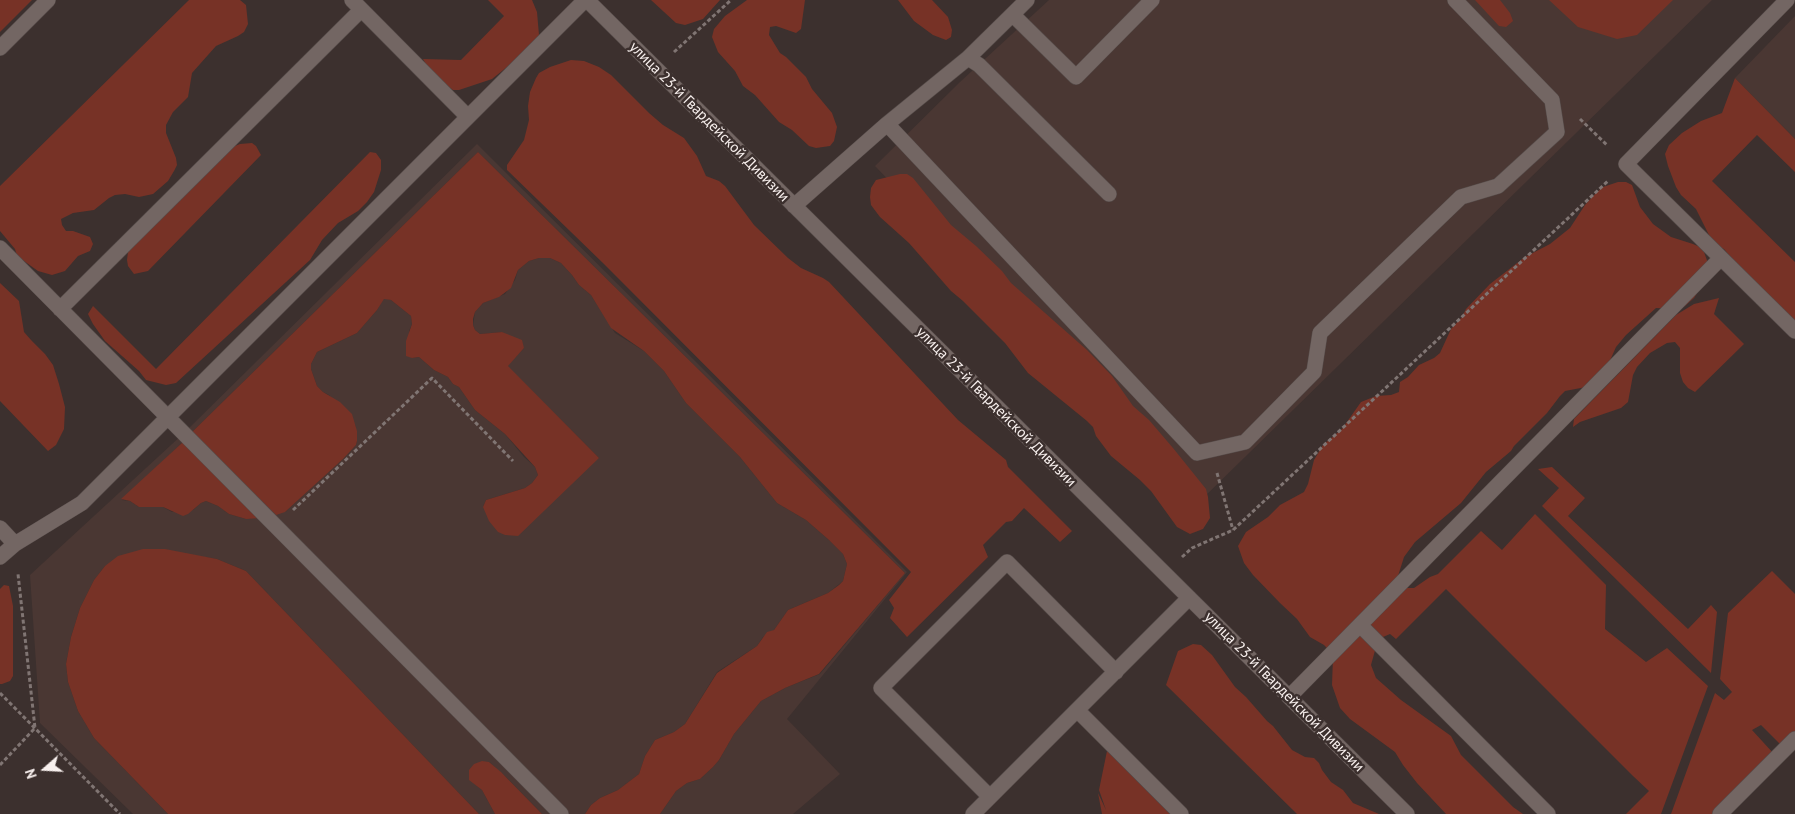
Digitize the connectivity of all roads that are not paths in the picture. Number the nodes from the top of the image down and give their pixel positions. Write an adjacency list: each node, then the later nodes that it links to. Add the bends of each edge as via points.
1 (48, 0): 9 (street)
2 (586, 0): 11 (street); 14 (street, улица 23-й Гвардейской Дивизии)
3 (1027, 0): 8 (street)
4 (1152, 0): 8 (street, via 1076,77)
5 (1455, 0): 12 (street, via 1552,100 1557,132 1498,186 1461,197 1320,333 1314,372 1245,442 1197,453)
6 (1787, 0): 16 (street, via 1626,164)
7 (356, 5): 11 (street); 17 (street)
8 (1013, 15): 10 (street)
9 (0, 48)
10 (968, 58): 12 (street); 13 (street)
11 (468, 117): 19 (street)
12 (887, 124): 14 (street)
13 (1109, 194)
14 (794, 206): 23 (street, улица 23-й Гвардейской Дивизии)
15 (0, 248): 17 (street)
16 (1721, 258): 18 (street); 24 (street)
17 (60, 309): 19 (street)
18 (1795, 331)
19 (168, 417): 21 (street, via 82,503); 30 (street)
20 (0, 528): 21 (street)
21 (15, 544): 22 (street)
22 (0, 557)
23 (1189, 598): 25 (street); 26 (street, улица 23-й Гвардейской Дивизии)
24 (1360, 625): 26 (street); 34 (street)
25 (1116, 672): 27 (street); 29 (street, via 1007,562 882,688)
26 (1289, 697): 33 (street, улица 23-й Гвардейской Дивизии)
27 (1077, 710): 29 (street); 32 (street)
28 (1795, 739): 35 (street)
29 (990, 797): 31 (street)
30 (561, 814)
31 (973, 814)
32 (1181, 814)
33 (1407, 814)
34 (1548, 814)
35 (1720, 814)

